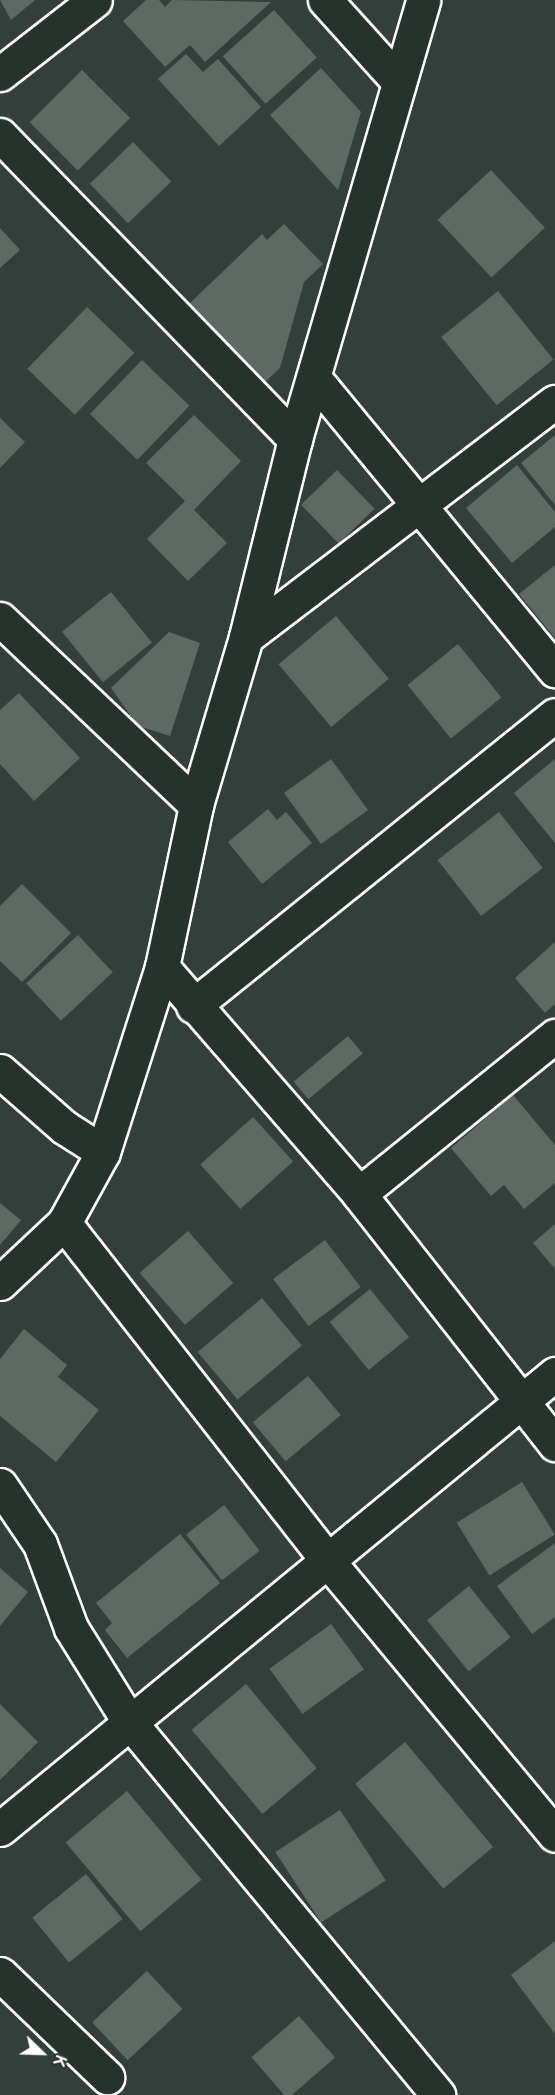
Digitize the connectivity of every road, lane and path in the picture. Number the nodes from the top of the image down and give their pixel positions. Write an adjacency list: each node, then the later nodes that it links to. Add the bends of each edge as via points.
1 (95, 0): 4 (street)
2 (325, 0): 5 (street)
3 (423, 0): 5 (street)
4 (0, 74)
5 (399, 82): 7 (street)
6 (0, 135): 9 (street)
7 (314, 378): 9 (street); 10 (street)
8 (555, 402): 10 (street)
9 (295, 439): 12 (street)
10 (419, 505): 12 (street); 13 (street)
11 (0, 619): 15 (street)
12 (246, 638): 15 (street)
13 (555, 670)
14 (555, 716): 17 (street)
15 (196, 805): 16 (street)
16 (162, 967): 17 (street); 20 (street)
17 (193, 1006): 21 (street)
18 (555, 1036): 21 (street)
19 (0, 1071): 20 (street, via 64,1128)
20 (103, 1152): 22 (street)
21 (359, 1194): 25 (street)
22 (64, 1223): 23 (street); 28 (street)
23 (0, 1283)
24 (555, 1374): 25 (street)
25 (522, 1401): 26 (street); 28 (street)
26 (555, 1444)
27 (0, 1485): 29 (street, via 40,1545 70,1628)
28 (327, 1560): 29 (street); 31 (street)
29 (128, 1720): 30 (street); 34 (street)
30 (0, 1828)
31 (555, 1835)
32 (0, 1974): 33 (street)
33 (107, 2077)
34 (438, 2095)

